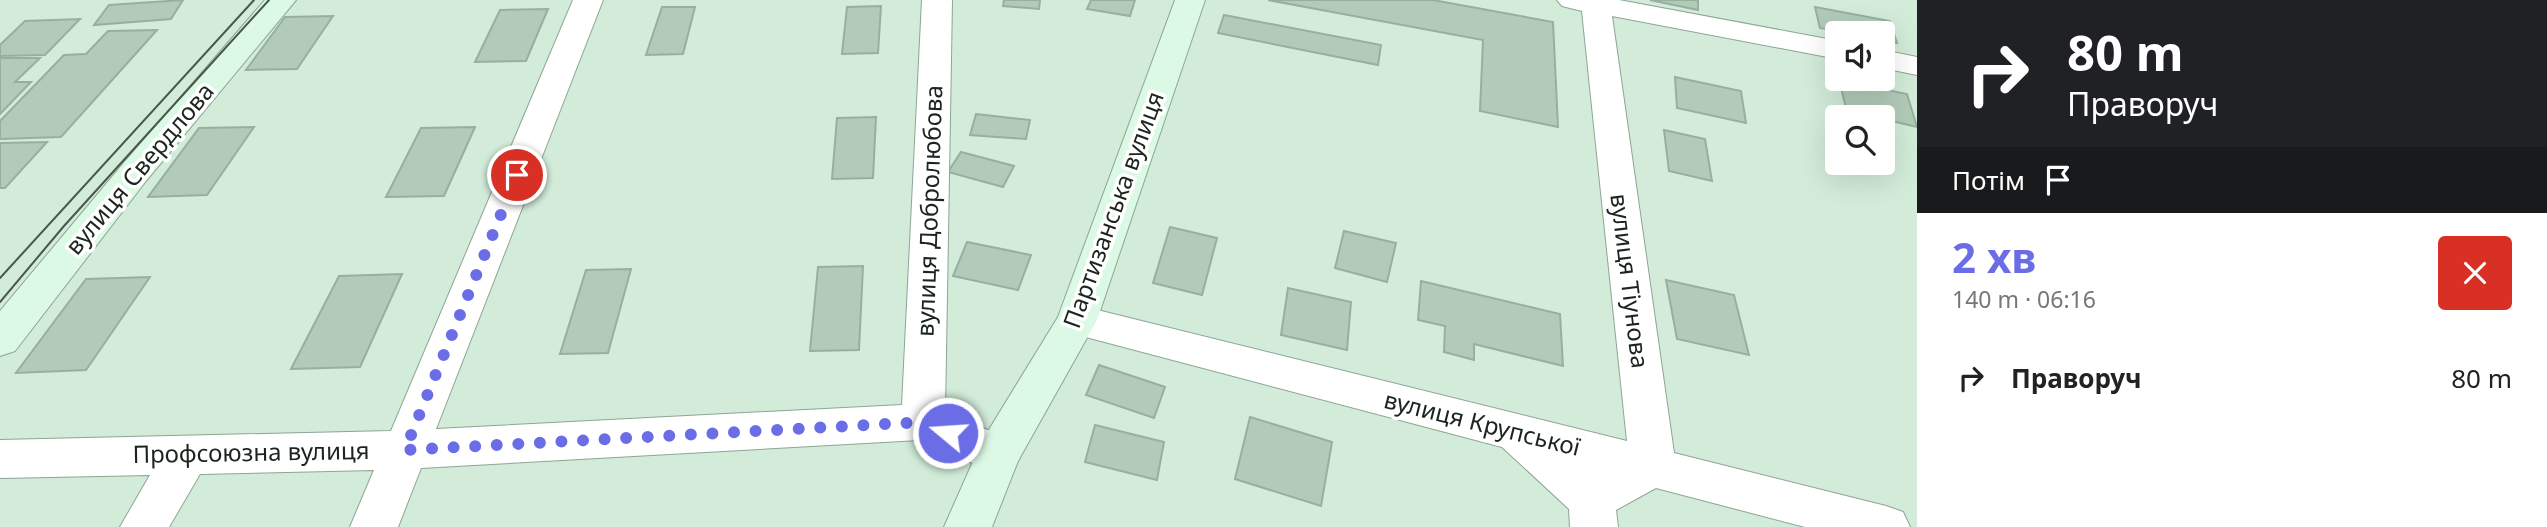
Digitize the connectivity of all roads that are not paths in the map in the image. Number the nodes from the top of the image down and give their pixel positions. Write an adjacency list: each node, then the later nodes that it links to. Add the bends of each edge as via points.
1 (281, 0): 10 (street, вулиця Свердлова)
2 (588, 0): 13 (street)
3 (937, 0): 11 (street, вулиця Добролюбова)
4 (1190, 0): 9 (street, Партизанська вулиця)
5 (1587, 1): 6 (street); 17 (street, вулиця Тіунова)
6 (1825, 48)
7 (1895, 61): 8 (street)
8 (1917, 66)
9 (1077, 320): 12 (street, вулиця Крупської); 15 (street, Партизанська вулиця)
10 (0, 340)
11 (923, 422): 13 (street, Профсоюзна вулиця); 15 (street, Профсоюзна вулиця)
12 (1514, 432): 17 (street, вулиця Крупської); 18 (street)
13 (405, 450): 14 (street, Профсоюзна вулиця); 20 (street)
14 (187, 454): 16 (street, Профсоюзна вулиця); 19 (street)
15 (999, 455): 21 (street, Партизанська вулиця)
16 (0, 459)
17 (1653, 467): 18 (street); 22 (street, вулиця Крупської)
18 (1593, 514)
19 (144, 527)
20 (374, 527)
21 (968, 527)
22 (1886, 527)

